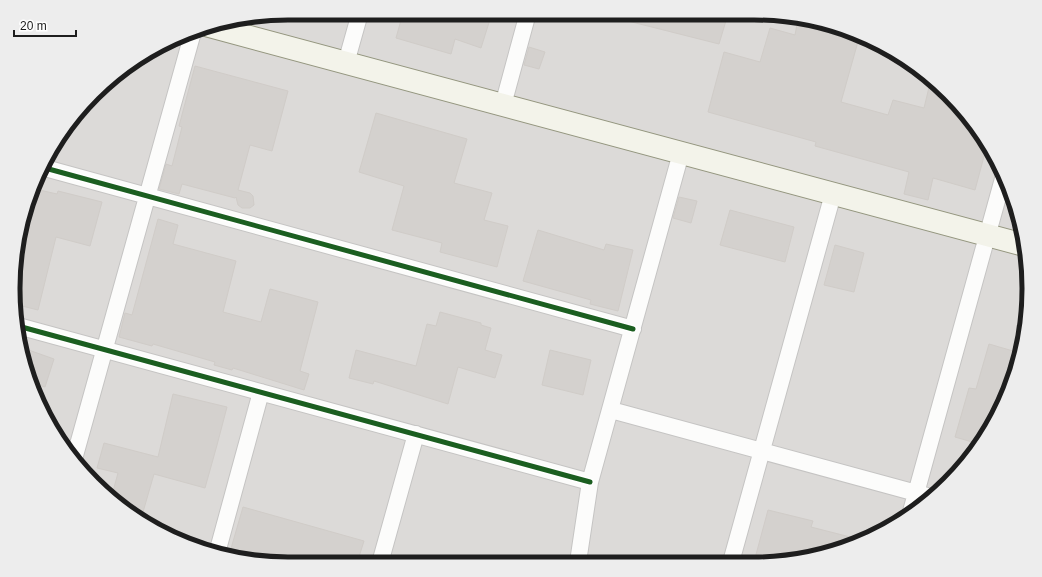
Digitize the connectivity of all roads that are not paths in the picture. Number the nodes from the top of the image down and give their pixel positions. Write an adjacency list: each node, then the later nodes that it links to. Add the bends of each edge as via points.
1 (358, 20): 5 (street)
2 (526, 20): 6 (street)
3 (220, 29): 5 (main road)
4 (190, 38): 11 (street)
5 (346, 63): 6 (main road)
6 (503, 105): 7 (main road)
7 (681, 153): 10 (main road); 15 (street)
8 (49, 169): 11 (street)
9 (1001, 185): 12 (street)
10 (833, 194): 12 (main road); 20 (street)
11 (147, 196): 15 (street); 16 (street)
12 (987, 235): 13 (main road); 23 (street)
13 (1018, 243)
14 (23, 327): 16 (street)
15 (633, 329): 18 (street)
16 (104, 350): 17 (street); 21 (street)
17 (261, 392): 19 (street); 24 (street)
18 (610, 410): 20 (street); 22 (street)
19 (416, 434): 22 (street); 25 (street)
20 (762, 451): 23 (street); 27 (street)
21 (76, 453)
22 (590, 482): 26 (street)
23 (924, 495)
24 (218, 548)
25 (382, 557)
26 (579, 557)
27 (732, 557)

